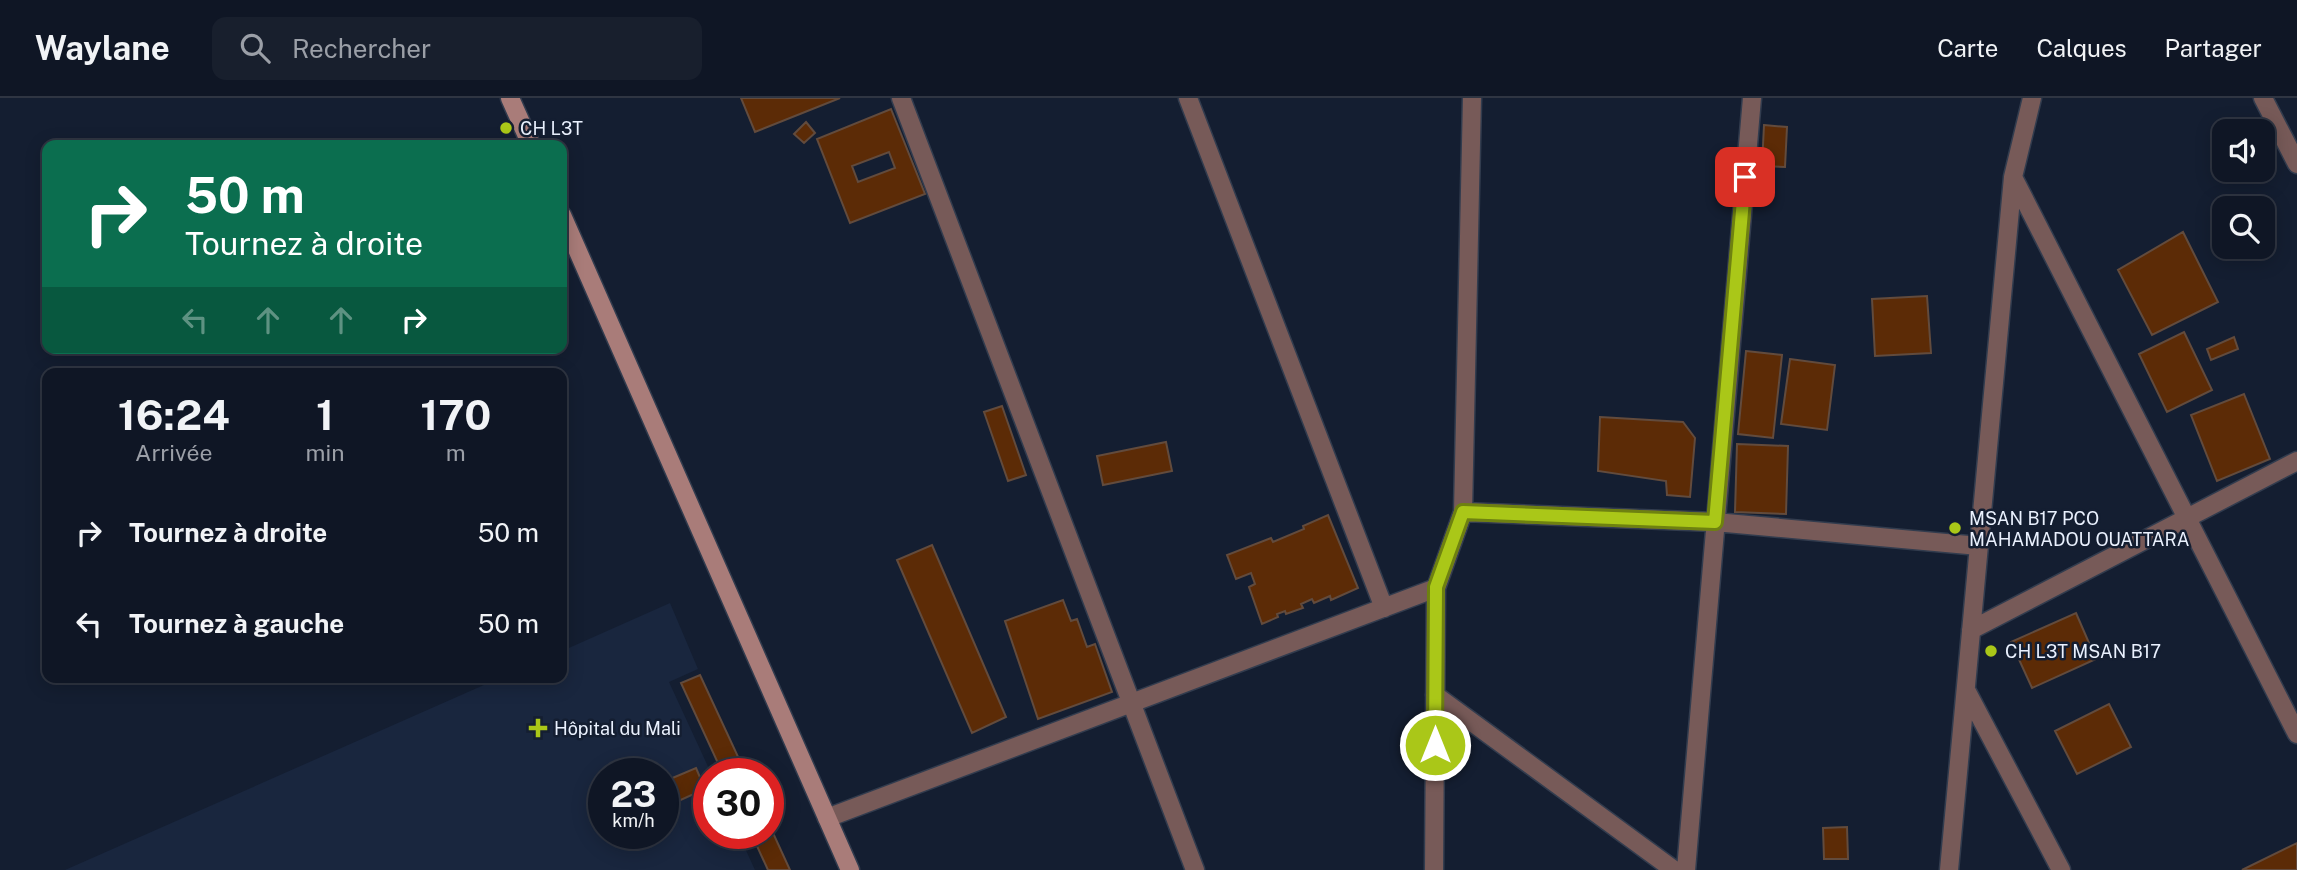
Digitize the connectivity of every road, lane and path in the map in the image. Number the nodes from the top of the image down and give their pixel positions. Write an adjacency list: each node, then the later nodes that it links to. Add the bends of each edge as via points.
1 (510, 98): 8 (street)
2 (901, 98): 22 (street)
3 (1188, 98): 18 (street)
4 (1472, 98): 13 (street)
5 (1752, 98): 15 (street)
6 (2032, 98): 10 (street)
7 (2263, 98): 9 (street)
8 (529, 140)
9 (2297, 164)
10 (2013, 177): 14 (street); 16 (street)
11 (567, 226): 24 (street)
12 (2297, 461): 14 (street)
13 (1463, 512): 15 (street); 17 (street)
14 (2187, 518): 19 (street); 23 (street)
15 (1715, 522): 16 (street); 29 (street)
16 (1979, 546): 19 (street)
17 (1436, 587): 18 (street); 21 (street)
18 (1384, 608): 22 (street)
19 (1971, 630): 20 (street)
20 (1965, 689): 30 (street); 31 (street)
21 (1435, 695): 27 (street); 28 (street)
22 (1131, 703): 24 (street); 26 (street)
23 (2297, 734)
24 (827, 818): 25 (street)
25 (850, 870)
26 (1195, 870)
27 (1434, 870)
28 (1674, 870)
29 (1686, 870)
30 (1949, 870)
31 (2060, 870)

